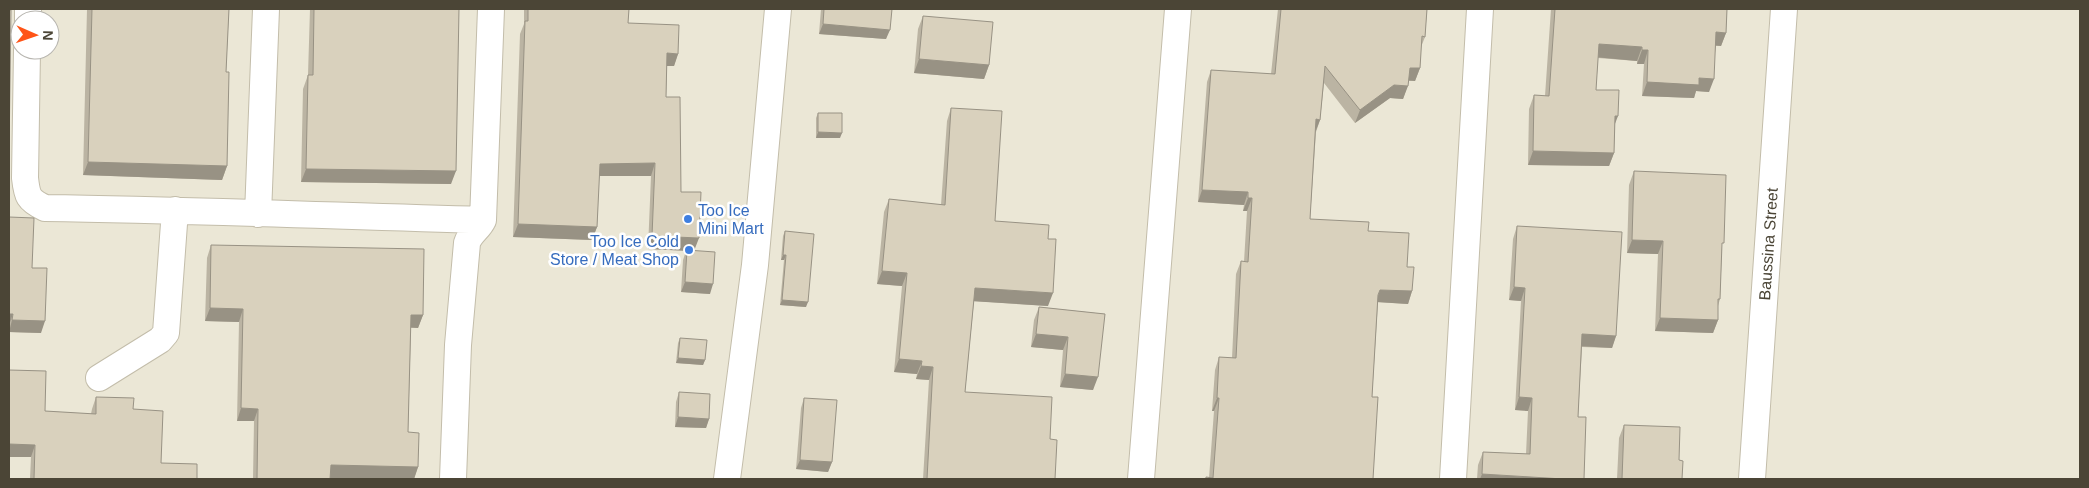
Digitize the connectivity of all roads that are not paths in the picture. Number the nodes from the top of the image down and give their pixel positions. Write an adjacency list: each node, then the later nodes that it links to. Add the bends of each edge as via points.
1 (266, 9): 9 (street)
2 (491, 9): 10 (street)
3 (778, 9): 13 (street, via 755,265)
4 (1178, 9): 14 (street)
5 (1480, 9): 15 (street)
6 (1784, 9): 16 (street, Baussina Street)
7 (27, 60): 8 (street, via 26,195 45,208)
8 (175, 210): 9 (street); 11 (street, via 166,333)
9 (258, 214): 10 (street)
10 (482, 220): 12 (street, via 467,243)
11 (99, 378)
12 (452, 479)
13 (727, 479)
14 (1141, 479)
15 (1454, 479)
16 (1752, 479)

